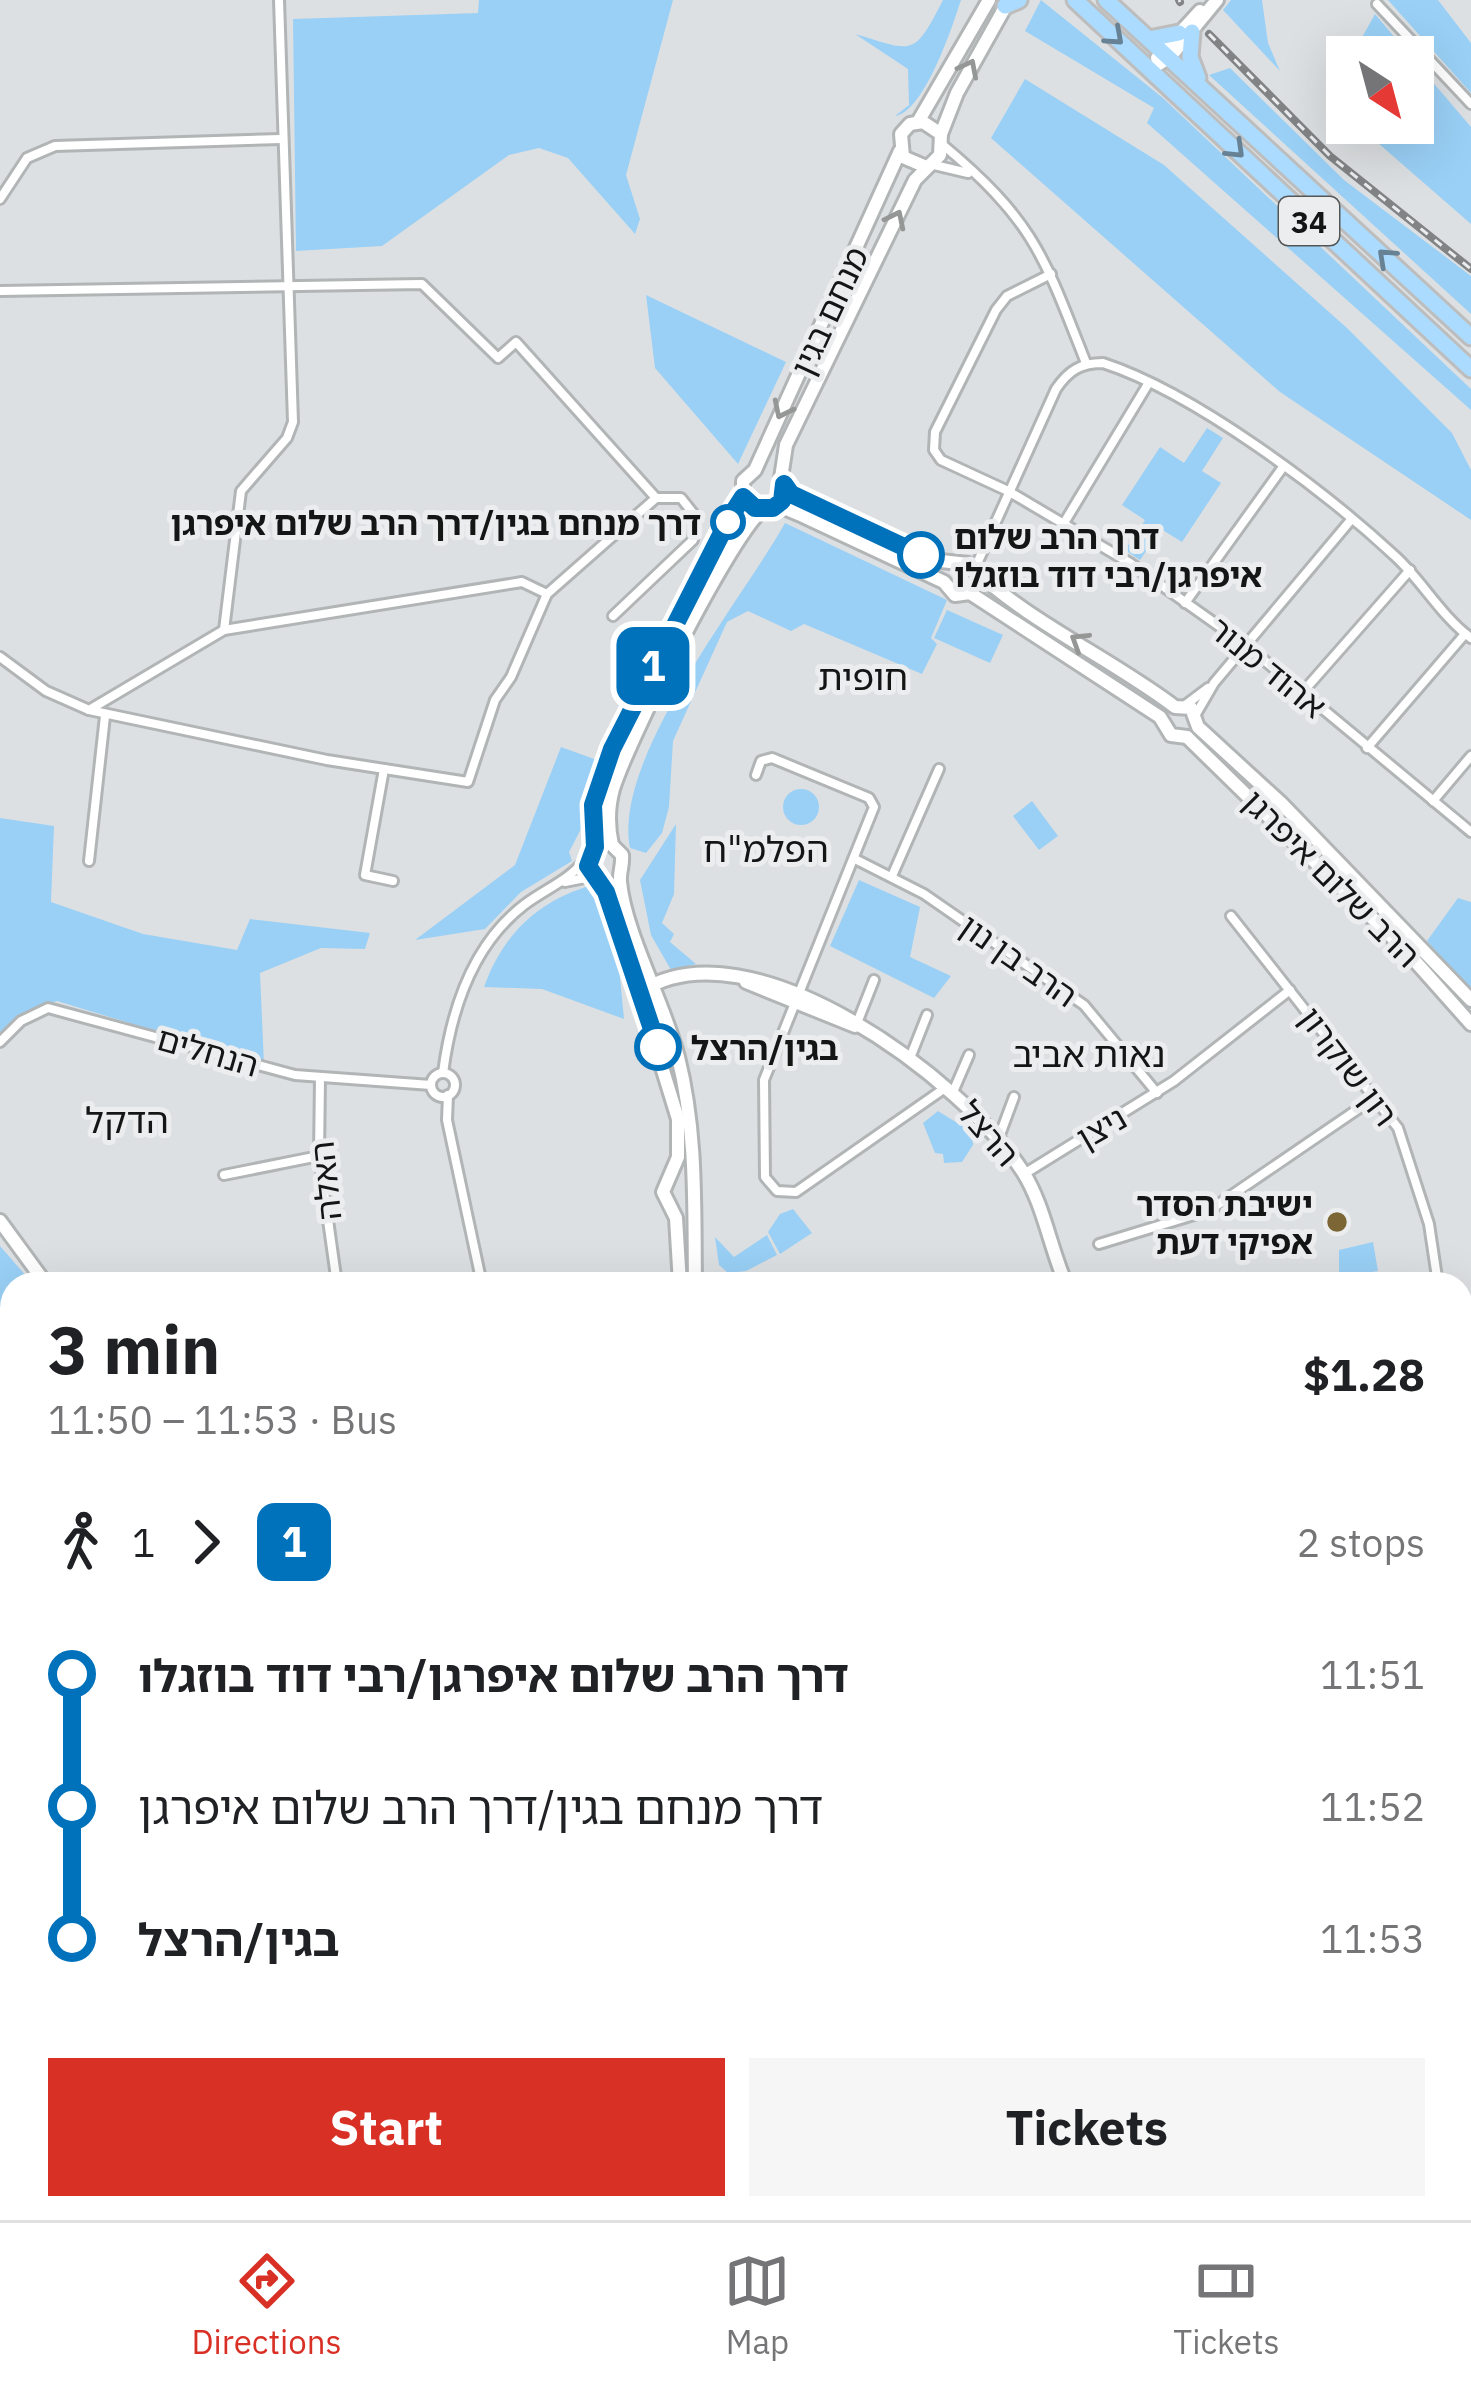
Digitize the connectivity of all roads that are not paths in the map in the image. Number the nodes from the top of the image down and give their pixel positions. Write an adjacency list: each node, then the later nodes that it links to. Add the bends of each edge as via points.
1 (279, 0): 13 (street)
2 (1106, 0): 8 (highway, 34)
3 (1213, 0): 7 (main road)
4 (1074, 1): 9 (highway, 34, one-way to 9)
5 (1006, 2): 12 (main road); 14 (main road, one-way to 5, via 957,93)
6 (1377, 4): 11 (street)
7 (1186, 32): 8 (highway); 8 (main road); 10 (highway)
8 (1160, 48): 9 (main road); 10 (highway, 34)
9 (1151, 69): 24 (highway, 34, one-way to 24)
10 (1206, 91): 22 (highway, 34, one-way to 10)
11 (1471, 104)
12 (918, 122): 14 (main road); 15 (main road, via 901,134)
13 (280, 139): 18 (street, via 55,146 27,158); 20 (street)
14 (942, 140): 16 (main road); 17 (street)
15 (900, 152): 16 (main road, via 908,163); 27 (main road, מנחם בגין, one-way to 27)
16 (927, 165): 17 (street); 28 (main road, מנחם בגין, one-way to 16, via 786,445)
17 (981, 178): 19 (street, via 1023,221)
18 (0, 199)
19 (1051, 274): 23 (street); 29 (street, אהוד מנור, via 996,310 933,441 941,460)
20 (286, 285): 21 (street); 31 (street, via 408,280 433,290 498,358 516,342); 44 (street, via 293,422 241,490)
21 (0, 291)
22 (1471, 338)
23 (1086, 363): 25 (street); 29 (street, via 1056,389)
24 (1471, 369)
25 (1148, 384): 26 (street); 34 (street)
26 (1283, 467): 33 (street); 42 (street)
27 (754, 470): 28 (main road, via 771,470); 30 (main road, via 742,481)
28 (783, 481): 32 (main road, via 782,501); 36 (main road, via 791,494)
29 (1008, 491): 34 (street, אהוד מנור); 35 (street)
30 (743, 497): 32 (main road); 61 (main road, via 612,749 593,805)
31 (656, 498): 41 (street); 43 (street, via 681,498 698,530)
32 (768, 509): 39 (main road, via 803,516); 60 (main road, via 748,525 624,762 610,809)
33 (1350, 521): 37 (street); 46 (street)
34 (1064, 523): 42 (street, אהוד מנור)
35 (981, 545): 36 (street); 38 (street)
36 (954, 564): 38 (main road, הרב שלום איפרגן); 39 (main road)
37 (1410, 570): 45 (street); 48 (street)
38 (976, 574): 40 (main road); 51 (main road, הרב שלום איפרגן, one-way to 38)
39 (944, 582): 40 (main road, via 955,595)
40 (970, 593): 52 (main road)
41 (547, 594): 44 (street, via 522,582); 55 (street, via 495,700 468,782)
42 (1185, 602): 46 (street, אהוד מנור)
43 (613, 616)
44 (224, 630): 49 (street)
45 (1468, 636): 53 (street)
46 (1247, 646): 48 (street, אהוד מנור); 51 (street)
47 (0, 657): 49 (street)
48 (1301, 694): 53 (street, אהוד מנור)
49 (89, 710): 50 (street)
50 (105, 716): 55 (street); 63 (street)
51 (1188, 718): 52 (main road); 52 (main road, via 1171,735); 75 (main road, הרב שלום איפרגן); 77 (main road, הרב שלום איפרגן)
52 (1165, 721)
53 (1367, 748): 58 (street, אהוד מנור)
54 (1471, 757): 58 (street)
55 (384, 769): 67 (street, via 365,875)
56 (939, 769): 65 (street)
57 (756, 775): 62 (street, via 772,758 874,801)
58 (1433, 801): 59 (street, אהוד מנור)
59 (1471, 832)
60 (612, 845): 61 (main road); 64 (main road, via 622,855)
61 (591, 852): 66 (main road); 68 (street)
62 (854, 859): 65 (street, הרב בן נון); 74 (street)
63 (89, 861)
64 (620, 872): 66 (main road); 71 (main road)
65 (892, 876): 86 (street, הרב בן נון, via 1084,1005)
66 (596, 877): 68 (street); 73 (main road)
67 (393, 880)
68 (558, 885): 82 (street, via 500,927 468,976)
69 (1231, 916): 72 (street, רון שוקרון)
70 (874, 980): 78 (street)
71 (657, 987): 73 (main road, הרצל); 74 (main road, הרצל, via 694,976 737,977); 95 (main road, via 686,1096)
72 (1290, 990): 86 (street, ניצן); 89 (street, רון שוקרון)
73 (640, 992): 94 (main road, via 678,1119)
74 (795, 997): 78 (main road, הרצל); 85 (street, via 764,1080 765,1177 777,1191 808,1185)
75 (1471, 1000)
76 (927, 1015): 81 (street)
77 (1471, 1024)
78 (856, 1026): 81 (main road, הרצל)
79 (0, 1042): 83 (street, הנחלים, via 48,1008)
80 (969, 1055): 85 (street)
81 (910, 1058): 85 (main road, הרצל)
82 (443, 1073): 84 (street); 87 (street, via 454,1082)
83 (320, 1078): 84 (street, הנחלים); 91 (street, האלה)
84 (431, 1085): 87 (street)
85 (950, 1090): 90 (main road, הרצל)
86 (1157, 1093): 92 (street, ניצן)
87 (448, 1095): 102 (street)
88 (1014, 1096): 90 (street)
89 (1377, 1096): 99 (street, via 1210,1210); 106 (street, רון שוקרון, via 1412,1162)
90 (998, 1140): 92 (main road, הרצל)
91 (319, 1156): 93 (street); 101 (street, האלה)
92 (1024, 1174): 105 (main road, הרצל)
93 (224, 1175)
94 (670, 1177): 95 (main road); 97 (main road, via 663,1192)
95 (693, 1178): 96 (main road)
96 (694, 1201): 97 (main road); 104 (main road)
97 (673, 1206): 103 (main road)
98 (0, 1221): 100 (main road)
99 (1099, 1244)
100 (37, 1272)
101 (335, 1272)
102 (479, 1272)
103 (679, 1272)
104 (695, 1272)
105 (1061, 1272)
106 (1436, 1272)

